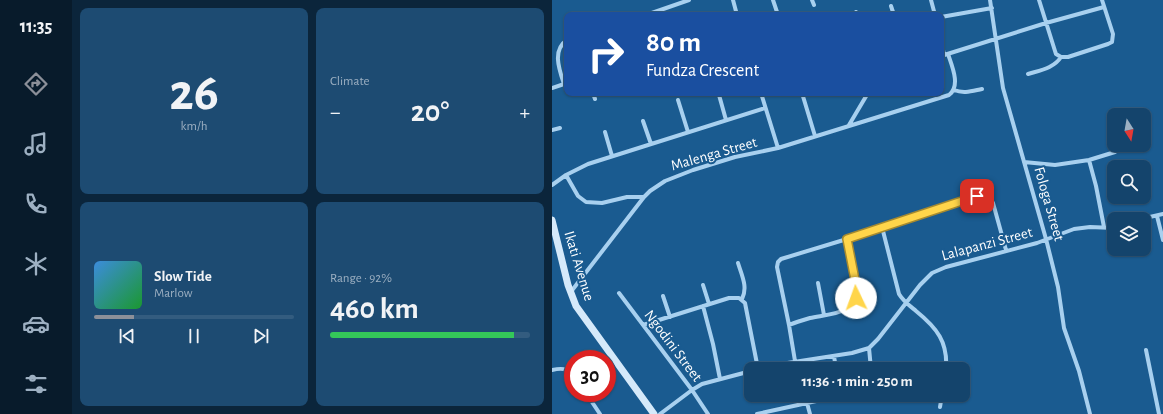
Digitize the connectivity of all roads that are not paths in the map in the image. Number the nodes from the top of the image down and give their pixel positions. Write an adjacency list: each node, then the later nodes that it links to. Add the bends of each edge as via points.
1 (689, 0): 13 (street)
2 (733, 0): 14 (street)
3 (773, 0): 15 (street)
4 (812, 0): 9 (street)
5 (931, 0): 17 (street)
6 (990, 0): 12 (street, Fologa Street)
7 (1039, 0): 19 (street)
8 (1102, 0): 11 (street)
9 (814, 5)
10 (891, 6): 16 (street)
11 (1104, 7): 19 (street); 23 (street, via 1113,34 1112,42)
12 (992, 8): 18 (street); 20 (street, Fologa Street)
13 (655, 12)
14 (736, 12)
15 (777, 12)
16 (893, 12)
17 (934, 12)
18 (944, 16)
19 (1046, 23): 20 (street); 23 (street, via 1056,54)
20 (996, 39): 22 (street); 51 (street, Fologa Street, via 1003,88)
21 (564, 43): 25 (street, via 557,53)
22 (945, 55): 29 (street, via 955,83)
23 (1061, 57): 24 (street, via 1058,63 1049,68)
24 (1028, 74)
25 (564, 79)
26 (564, 83): 27 (street)
27 (552, 88)
28 (982, 89): 29 (street, via 966,92)
29 (954, 90): 40 (street, Malenga Street, via 951,94)
30 (594, 96): 35 (street)
31 (719, 96): 38 (street)
32 (762, 96): 37 (street)
33 (803, 96): 45 (street)
34 (866, 96): 40 (street)
35 (595, 100)
36 (678, 100): 44 (street)
37 (765, 108): 38 (street); 47 (street)
38 (726, 120): 44 (street)
39 (643, 121): 46 (street)
40 (849, 126): 45 (street, Malenga Street)
41 (560, 128): 42 (street)
42 (552, 130)
43 (605, 132): 49 (street)
44 (688, 132): 46 (street)
45 (815, 136): 47 (street, Malenga Street)
46 (651, 144): 49 (street)
47 (778, 148): 54 (street, Malenga Street, via 735,157 681,174 665,181)
48 (1115, 152): 50 (street)
49 (612, 156): 52 (street)
50 (1089, 160): 51 (street, via 1052,166); 60 (street)
51 (1024, 162): 63 (street, Fologa Street)
52 (566, 175): 53 (street); 54 (street, via 578,196 586,202 602,203 627,197)
53 (552, 185)
54 (644, 197): 69 (street, Malenga Street)
55 (1163, 214): 56 (street)
56 (1157, 216): 57 (street); 64 (street)
57 (1151, 217)
58 (552, 220): 69 (street, Ikati Avenue)
59 (882, 227): 62 (street); 65 (street, via 986,195 992,200); 73 (street, via 897,290)
60 (1104, 227): 61 (street, Lalapanzi Street); 63 (street, Lalapanzi Street, via 1080,228)
61 (1107, 227)
62 (847, 239): 76 (street, via 857,290 856,298 847,309); 79 (street, via 783,258 778,262)
63 (1046, 239): 65 (street, Lalapanzi Street); 106 (street, Fologa Street, via 1058,287 1064,328)
64 (1163, 240)
65 (1006, 250): 73 (street, Lalapanzi Street, via 954,264 932,273)
66 (738, 263): 72 (street, via 745,286)
67 (818, 283): 76 (street)
68 (703, 285): 74 (street)
69 (570, 293): 101 (street, Ikati Avenue, via 581,314)
70 (619, 293): 78 (street, Ngodini Street)
71 (663, 296): 77 (street)
72 (742, 299): 74 (street, via 730,298); 84 (street, via 747,309)
73 (906, 303): 80 (street, Lalapanzi Street); 88 (street, via 937,330 946,350)
74 (709, 304): 75 (street)
75 (703, 306): 77 (street); 92 (street)
76 (824, 315): 79 (street)
77 (670, 317): 78 (street)
78 (643, 325): 93 (street, Ngodini Street)
79 (789, 325): 83 (street)
80 (869, 348): 82 (street); 87 (street)
81 (1146, 350): 107 (street)
82 (834, 356): 83 (street); 86 (street)
83 (795, 361): 85 (street)
84 (757, 362)
85 (790, 362)
86 (835, 362)
87 (870, 362)
88 (946, 362)
89 (564, 369): 90 (street)
90 (552, 370)
91 (744, 373): 92 (street)
92 (720, 379): 93 (street)
93 (692, 390): 102 (street); 103 (street, Ngodini Street)
94 (592, 402): 100 (street)
95 (811, 402): 97 (street)
96 (941, 402): 98 (street)
97 (807, 403): 99 (street); 105 (street)
98 (940, 407)
99 (766, 413): 104 (street)
100 (600, 414)
101 (654, 414)
102 (660, 414)
103 (708, 414)
104 (757, 414)
105 (810, 414)
106 (1090, 414)
107 (1159, 414)

